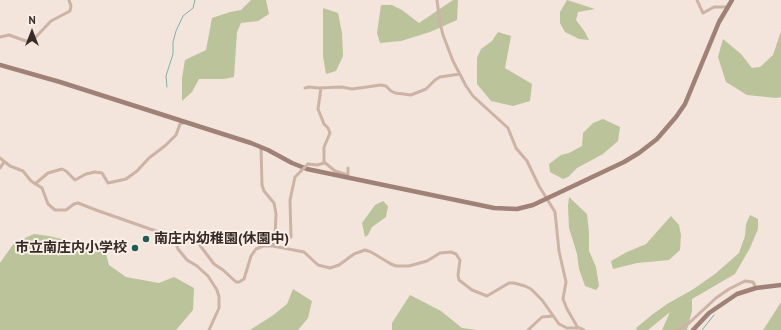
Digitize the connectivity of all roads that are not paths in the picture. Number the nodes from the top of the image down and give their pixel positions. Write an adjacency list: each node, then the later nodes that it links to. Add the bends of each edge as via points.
1 (69, 0): 6 (street, via 70,11 50,22 33,40 26,41 9,35)
2 (437, 0): 8 (street, via 443,35)
3 (697, 0): 5 (street, via 703,13 714,7)
4 (732, 0): 5 (street)
5 (727, 7): 20 (street, via 685,104 662,134 628,160)
6 (0, 37)
7 (0, 65): 11 (street)
8 (460, 74): 10 (street, via 440,77 426,89 411,95 395,93 381,85 352,89); 20 (street, via 473,96 508,128 516,148 528,161 538,186)
9 (305, 88): 10 (street)
10 (321, 88): 15 (street, via 318,109 330,133 324,147)
11 (185, 122): 12 (street); 19 (street, via 180,124 174,138 126,179 108,183 104,175 96,172 75,180 62,169 48,173)
12 (261, 147): 18 (street, via 302,167); 23 (street, via 262,185 274,203 276,214)
13 (0, 158): 14 (street)
14 (4, 162): 16 (street); 19 (street, via 23,171)
15 (324, 163): 18 (street); 22 (street, bridge, via 317,166 308,164 296,177 290,200 292,237)
16 (0, 168)
17 (348, 168): 18 (street)
18 (348, 176): 20 (street, via 504,209 526,208)
19 (35, 184): 21 (street, via 42,188 50,207 55,210 66,210 78,203)
20 (547, 198): 27 (street, via 556,215 558,252 566,278 563,299)
21 (174, 237): 23 (street, via 198,243 214,264 239,282 244,279 251,256 256,250 263,246); 28 (street, via 180,253 208,276 217,290 219,308)
22 (286, 239)
23 (272, 246): 26 (street, via 304,252 318,265 332,268 365,250 396,266 409,266 427,261 443,252 454,253 460,262 458,279 478,294 488,296 507,284 517,283 535,293)
24 (781, 285): 25 (street)
25 (756, 288): 31 (street, via 753,282 745,281 729,289 688,324); 32 (street, via 737,294 720,305 708,313)
26 (553, 316): 27 (street, via 562,326); 29 (street, via 542,317)
27 (578, 328): 30 (street)
28 (209, 330)
29 (528, 330)
30 (584, 330)
31 (677, 330)
32 (693, 330)

